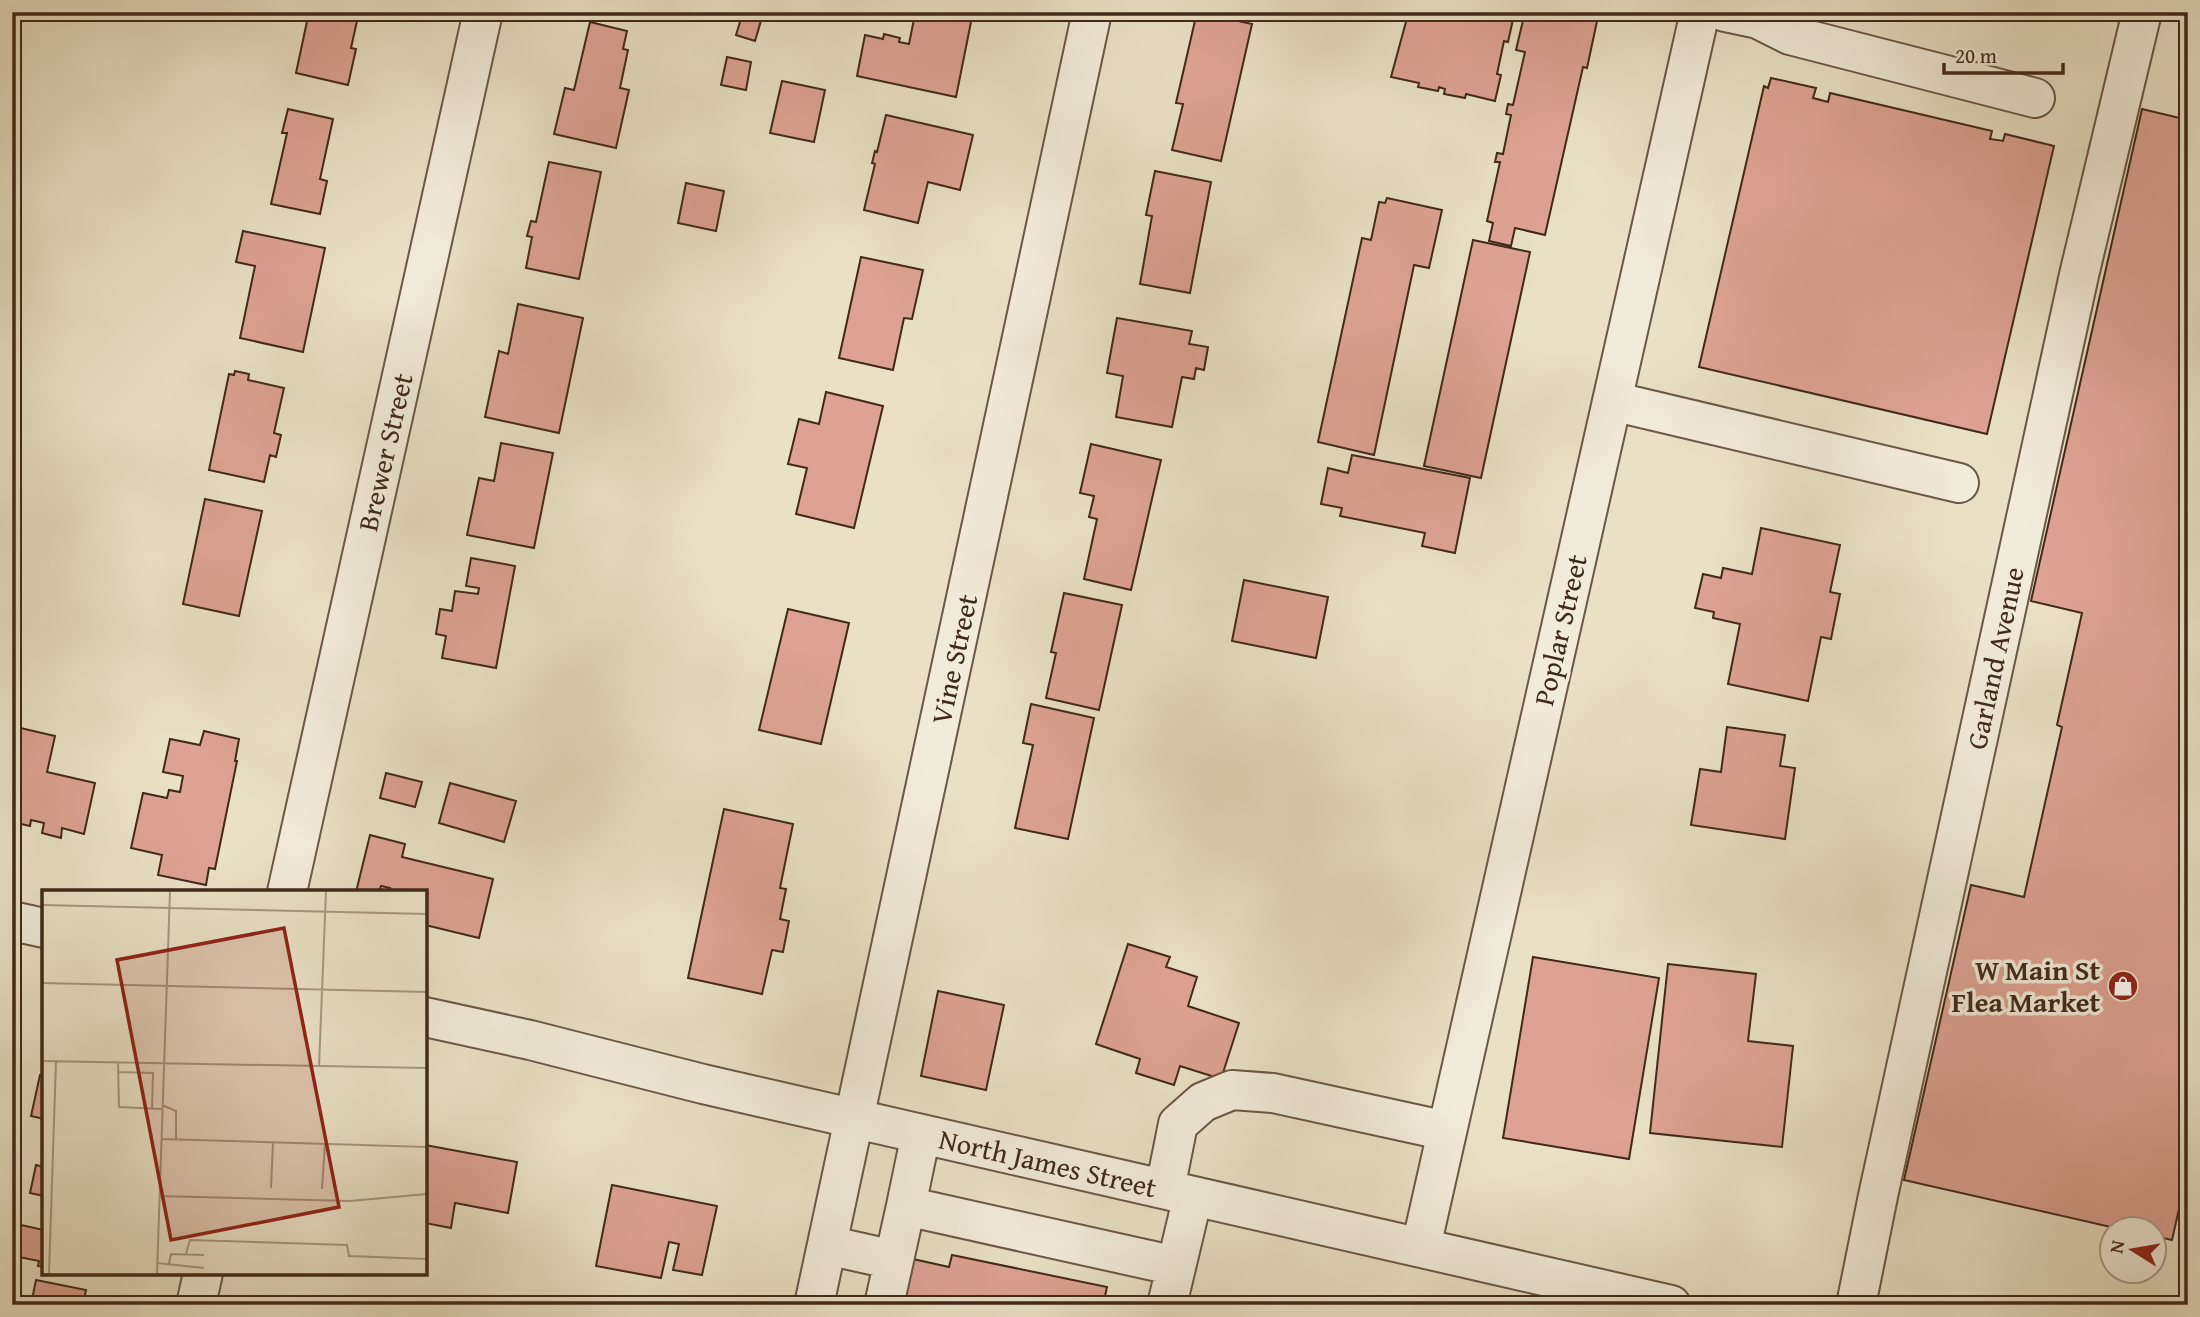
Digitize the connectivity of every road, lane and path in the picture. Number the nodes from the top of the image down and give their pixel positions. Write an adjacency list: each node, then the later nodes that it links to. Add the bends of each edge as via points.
1 (483, 12): 9 (street, Brewer Street)
2 (1092, 12): 13 (street, Vine Street)
3 (1700, 12): 7 (street, Poplar Street)
4 (1725, 12): 6 (street, via 1758,19 1790,36)
5 (2142, 12): 28 (street, Garland Avenue, via 2079,275)
6 (2035, 98)
7 (1612, 401): 8 (street); 14 (street, Poplar Street)
8 (1959, 483)
9 (287, 890)
10 (12, 921): 11 (street)
11 (42, 928)
12 (427, 1017): 13 (street, North James Street)
13 (855, 1119): 15 (street, North James Street); 18 (street, Vine Street)
14 (1447, 1131): 16 (street, via 1273,1093 1233,1090 1203,1102 1178,1124); 19 (street, Poplar Street)
15 (921, 1134): 16 (street, North James Street); 17 (street)
16 (1179, 1192): 19 (street, North James Street); 21 (street)
17 (906, 1206): 20 (street); 21 (street)
18 (827, 1245): 20 (street); 24 (street, Vine Street)
19 (1421, 1247): 27 (street, North James Street)
20 (894, 1260): 25 (street)
21 (1176, 1266): 26 (street)
22 (203, 1275): 23 (street)
23 (196, 1305)
24 (814, 1305)
25 (884, 1305)
26 (1167, 1305)
27 (1671, 1305)
28 (1856, 1305)

